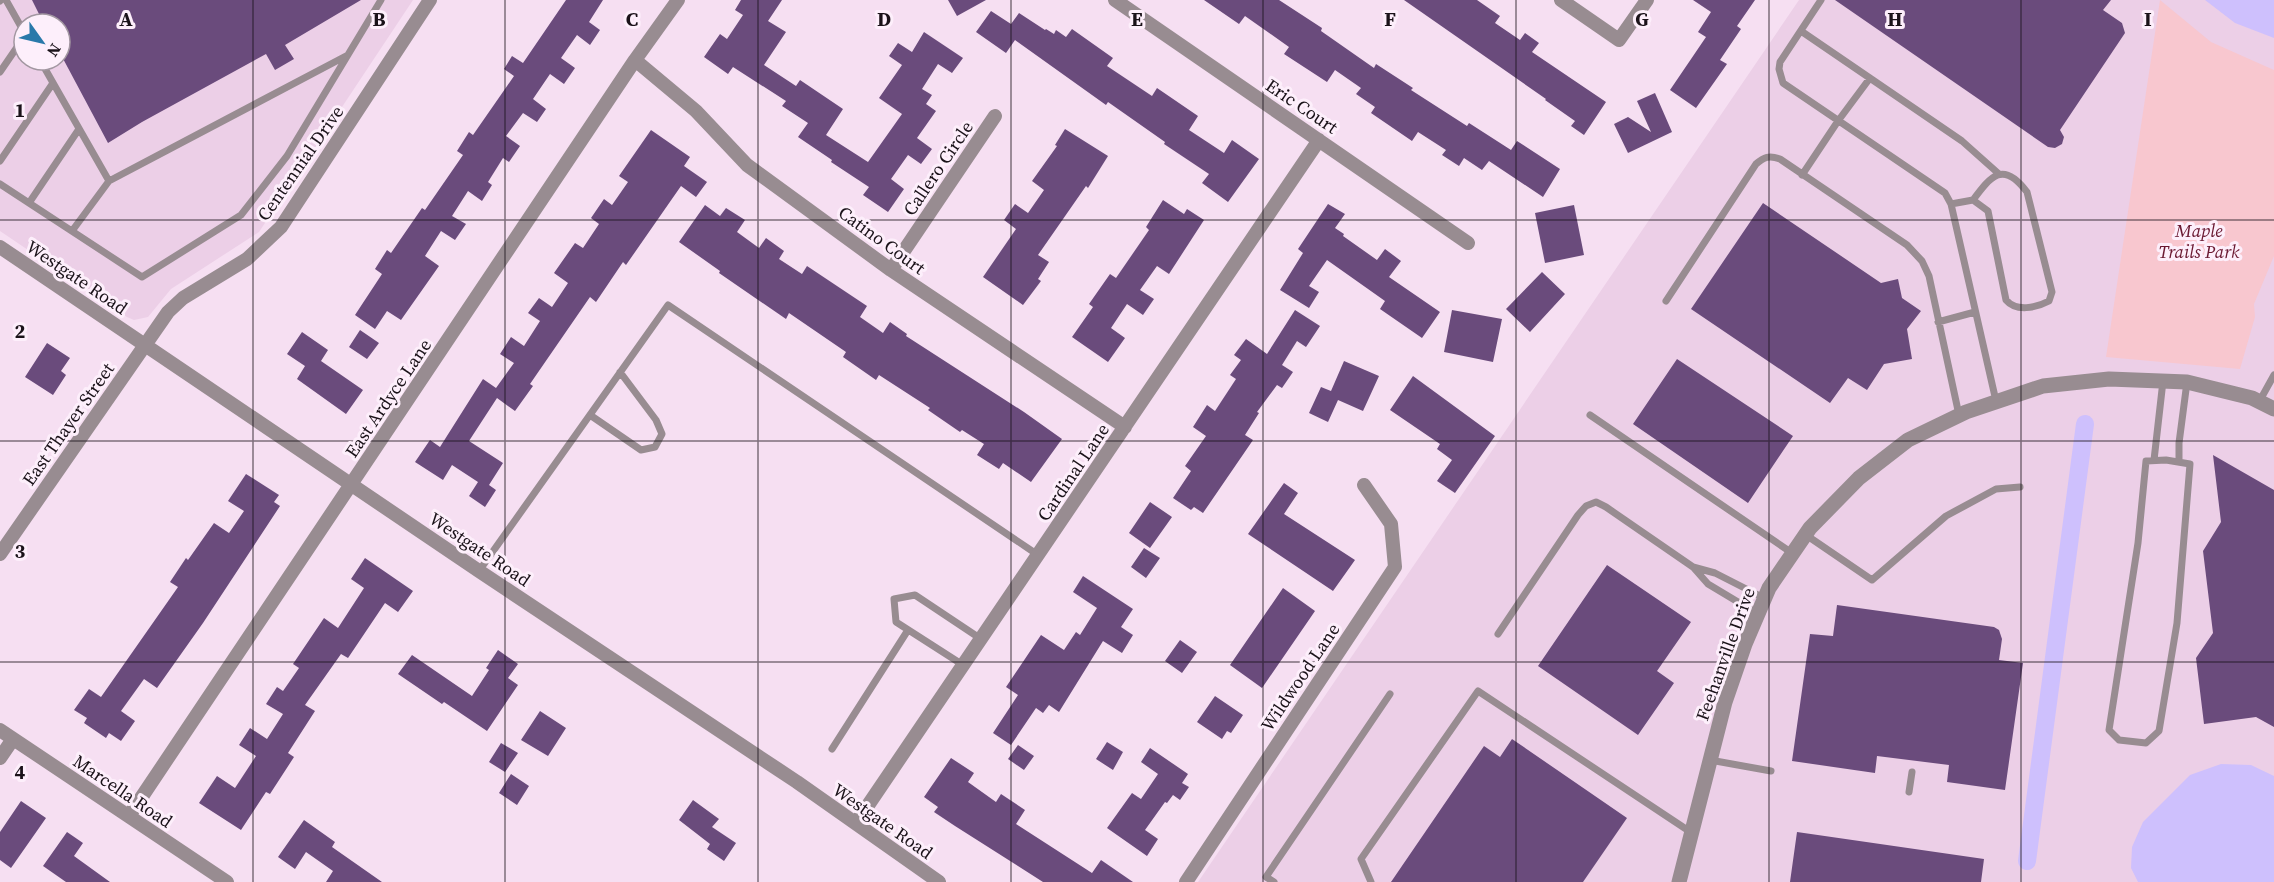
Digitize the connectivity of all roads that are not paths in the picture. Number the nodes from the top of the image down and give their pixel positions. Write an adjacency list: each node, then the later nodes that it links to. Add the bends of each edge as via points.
1 (381, 0): 10 (lane)
2 (430, 0): 35 (street, Centennial Drive, via 281,227 247,259 183,298)
3 (678, 0): 11 (street, East Ardyce Lane)
4 (1115, 0): 19 (street, Eric Court)
5 (1562, 0): 6 (street, via 1619,40)
6 (1647, 0)
7 (1821, 0): 8 (lane)
8 (1801, 31): 14 (lane); 17 (lane, via 1780,62 1783,83)
9 (12, 55): 12 (lane)
10 (347, 56): 23 (lane); 28 (lane, via 287,156 241,215 142,277)
11 (635, 60): 31 (street, Catino Court, via 696,111 747,165); 49 (street, East Ardyce Lane)
12 (0, 72)
13 (46, 72): 15 (lane)
14 (1870, 78): 17 (lane); 21 (lane, via 1962,141)
15 (53, 84): 18 (lane); 20 (lane)
16 (995, 116): 31 (street, Callero Circle)
17 (1838, 121): 22 (lane); 27 (lane, via 1932,183)
18 (79, 129): 23 (lane); 26 (lane)
19 (1319, 140): 29 (street, Eric Court); 46 (street, Cardinal Lane)
20 (0, 161)
21 (1999, 174): 25 (lane, via 1992,176); 25 (lane, via 2010,176 2027,192 2052,292 2049,301 2018,309 2006,300 1988,211)
22 (1802, 175): 32 (lane, via 1772,156 1756,164); 34 (lane, via 1907,246 1922,261)
23 (109, 181): 28 (lane)
24 (0, 184): 26 (lane)
25 (1973, 200): 27 (lane)
26 (29, 203): 28 (lane)
27 (1951, 204): 33 (lane)
28 (72, 231)
29 (1468, 243)
30 (0, 247): 35 (street, Westgate Road)
31 (891, 270): 46 (street, Catino Court)
32 (1666, 301)
33 (1975, 312): 34 (lane); 40 (lane)
34 (1938, 322): 44 (lane)
35 (146, 344): 49 (street, Westgate Road); 54 (street, East Thayer Street)
36 (620, 372): 43 (lane); 43 (lane, via 656,420 662,434 655,447 641,450); 55 (lane, via 668,305)
37 (2274, 375): 41 (lane)
38 (2163, 381): 39 (street, Feehanville Drive); 40 (street, Feehanville Drive, via 2109,379 2043,386); 47 (lane)
39 (2187, 382): 41 (street, Feehanville Drive); 48 (lane)
40 (1996, 401): 44 (street, Feehanville Drive)
41 (2259, 402): 42 (street, Feehanville Drive)
42 (2274, 409)
43 (590, 415): 57 (lane)
44 (1959, 415): 52 (street, Feehanville Drive, via 1908,440 1875,465)
45 (1590, 416): 53 (lane)
46 (1125, 426): 55 (street, Cardinal Lane)
47 (2154, 460): 48 (lane); 48 (lane, via 2146,461 2138,543 2109,730 2119,740 2146,743 2159,731 2177,623 2190,464)
48 (2179, 462)
49 (352, 484): 57 (street, Westgate Road); 73 (street, East Ardyce Lane)
50 (1364, 485): 78 (street, Wildwood Lane, via 1391,524 1395,567)
51 (2020, 488): 52 (lane, via 1996,489 1946,516 1872,580)
52 (1805, 534): 53 (street, Feehanville Drive)
53 (1792, 553): 58 (street, Feehanville Drive)
54 (0, 554)
55 (1038, 555): 62 (street, Cardinal Lane)
56 (1693, 567): 58 (lane, via 1715,573); 59 (lane, via 1708,584); 61 (lane, via 1596,502 1586,506)
57 (479, 571): 74 (street, Westgate Road)
58 (1764, 598): 59 (street, Feehanville Drive)
59 (1758, 614): 69 (street, Feehanville Drive, via 1725,702)
60 (908, 630): 62 (lane, via 896,622 894,599 915,596); 63 (lane); 67 (lane)
61 (1498, 633)
62 (981, 639): 63 (street, Cardinal Lane)
63 (963, 665): 74 (street, Cardinal Lane)
64 (1390, 694): 79 (lane, via 1266,877)
65 (0, 730): 66 (street, Marcella Road)
66 (13, 739): 68 (street); 73 (street, Marcella Road)
67 (832, 749)
68 (0, 758)
69 (1710, 760): 70 (lane); 75 (street, Feehanville Drive)
70 (1771, 771)
71 (1912, 772): 72 (lane)
72 (1909, 792)
73 (129, 816): 76 (street, Marcella Road)
74 (856, 823): 77 (street, Westgate Road)
75 (1692, 833): 80 (lane, via 1478,691 1361,858); 81 (street, Feehanville Drive)
76 (227, 882)
77 (939, 882)
78 (1186, 882)
79 (1274, 882)
80 (1371, 882)
81 (1679, 882)

